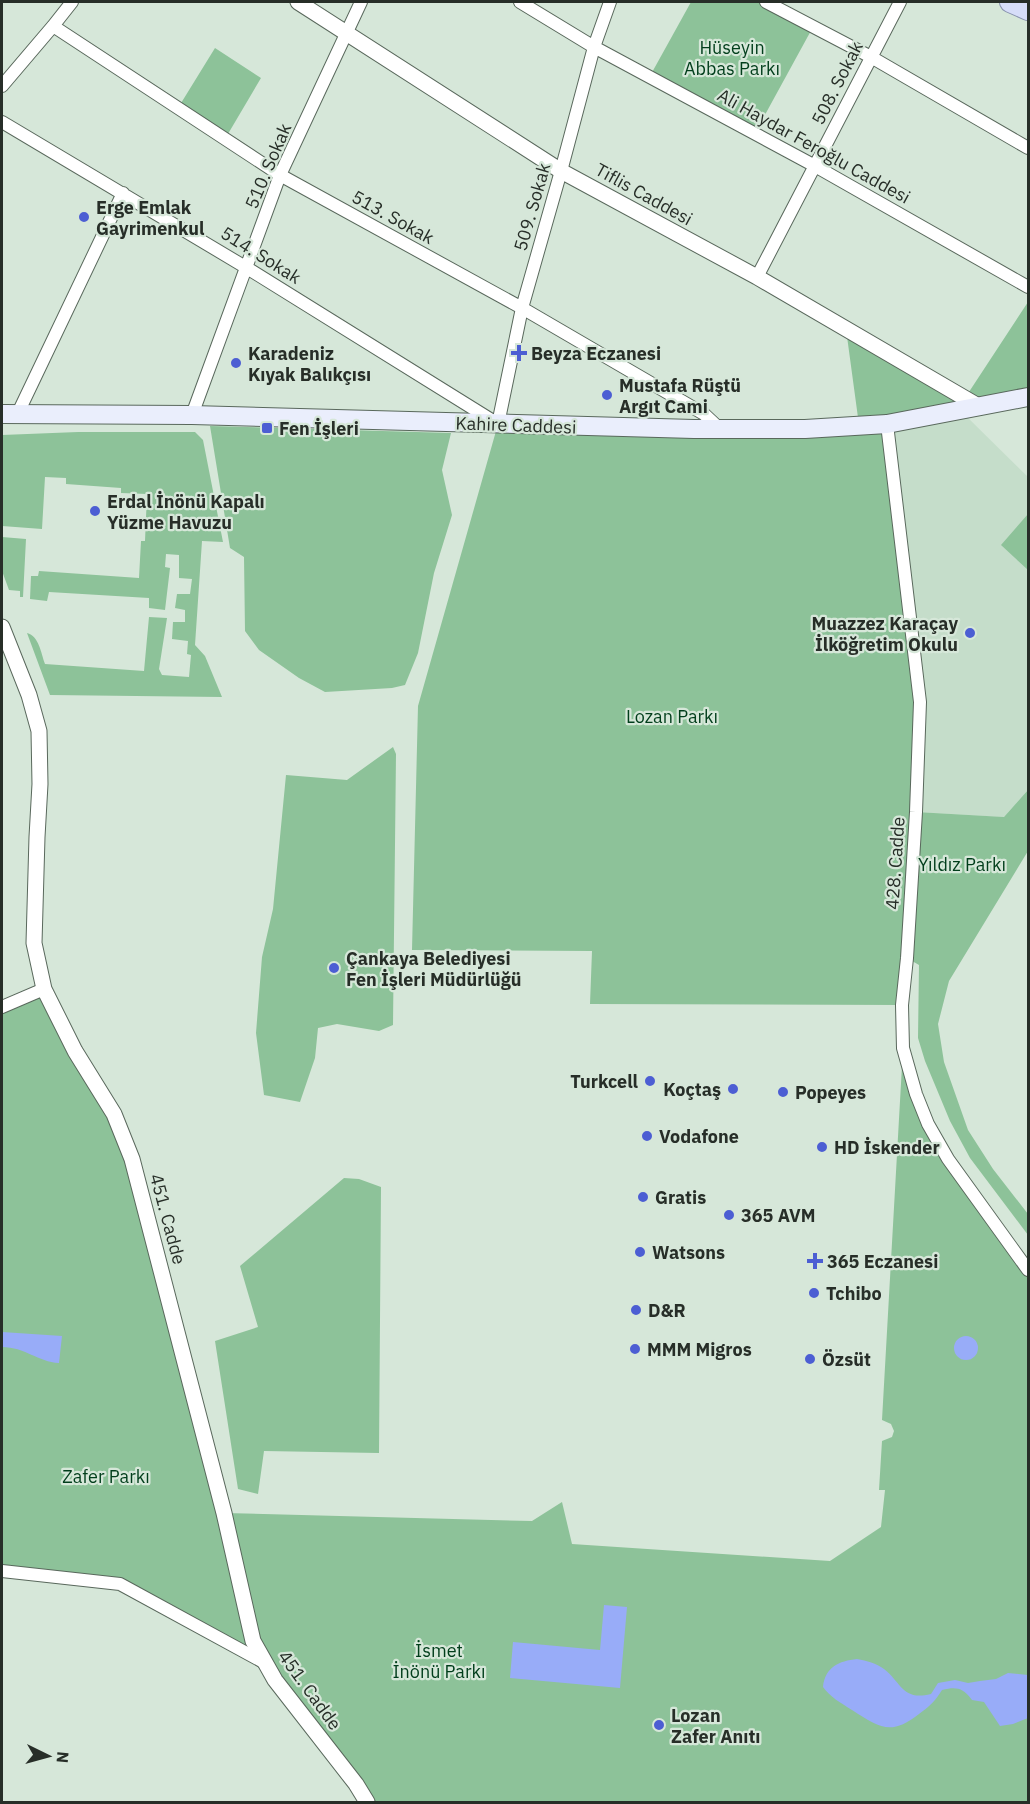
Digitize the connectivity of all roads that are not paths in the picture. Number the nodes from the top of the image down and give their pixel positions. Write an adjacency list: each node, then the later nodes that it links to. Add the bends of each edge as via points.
1 (72, 2): 10 (street)
2 (298, 2): 11 (street, Tiflis Caddesi)
3 (361, 2): 11 (street, 510. Sokak)
4 (520, 2): 12 (street, Ali Haydar Feroğlu Caddesi)
5 (610, 2): 12 (street, 509. Sokak)
6 (766, 2): 13 (street)
7 (900, 2): 13 (street, 508. Sokak)
8 (1010, 2): 9 (main road)
9 (1029, 10)
10 (54, 26): 14 (street); 19 (street, 513. Sokak)
11 (346, 34): 18 (street, Tiflis Caddesi); 19 (street, 510. Sokak)
12 (594, 46): 17 (street, Ali Haydar Feroğlu Caddesi); 18 (street, 509. Sokak)
13 (871, 57): 16 (street); 17 (street, 508. Sokak)
14 (2, 86)
15 (2, 122): 20 (street, 514. Sokak)
16 (1029, 148)
17 (815, 166): 22 (street, 508. Sokak); 23 (street, Ali Haydar Feroğlu Caddesi)
18 (561, 171): 22 (street, Tiflis Caddesi); 24 (street, 509. Sokak)
19 (280, 176): 21 (street, 510. Sokak); 24 (street, 513. Sokak)
20 (123, 193): 21 (street, 514. Sokak); 27 (street)
21 (247, 268): 28 (street, 510. Sokak); 29 (street, 514. Sokak)
22 (757, 277): 26 (street, Tiflis Caddesi)
23 (1029, 287)
24 (522, 308): 29 (street, 509. Sokak); 31 (street, 513. Sokak, via 705,414)
25 (1029, 397): 26 (main road, Kahire Caddesi)
26 (980, 407): 30 (main road, Kahire Caddesi)
27 (10, 413): 28 (main road, Kahire Caddesi)
28 (192, 416): 29 (main road, Kahire Caddesi)
29 (498, 424): 31 (main road, Kahire Caddesi)
30 (887, 424): 31 (main road, Kahire Caddesi); 35 (street, 428. Cadde, via 920,702 902,1005 903,1048 928,1124 948,1159)
31 (720, 429)
32 (2, 627): 33 (street, 451. Cadde, via 39,731 34,943)
33 (44, 989): 34 (street); 37 (street, 451. Cadde, via 75,1051 114,1114 132,1159 224,1513 253,1641)
34 (2, 1007)
35 (1029, 1270)
36 (2, 1571): 37 (street, via 120,1584)
37 (266, 1663): 38 (street, 451. Cadde)
38 (367, 1803)

